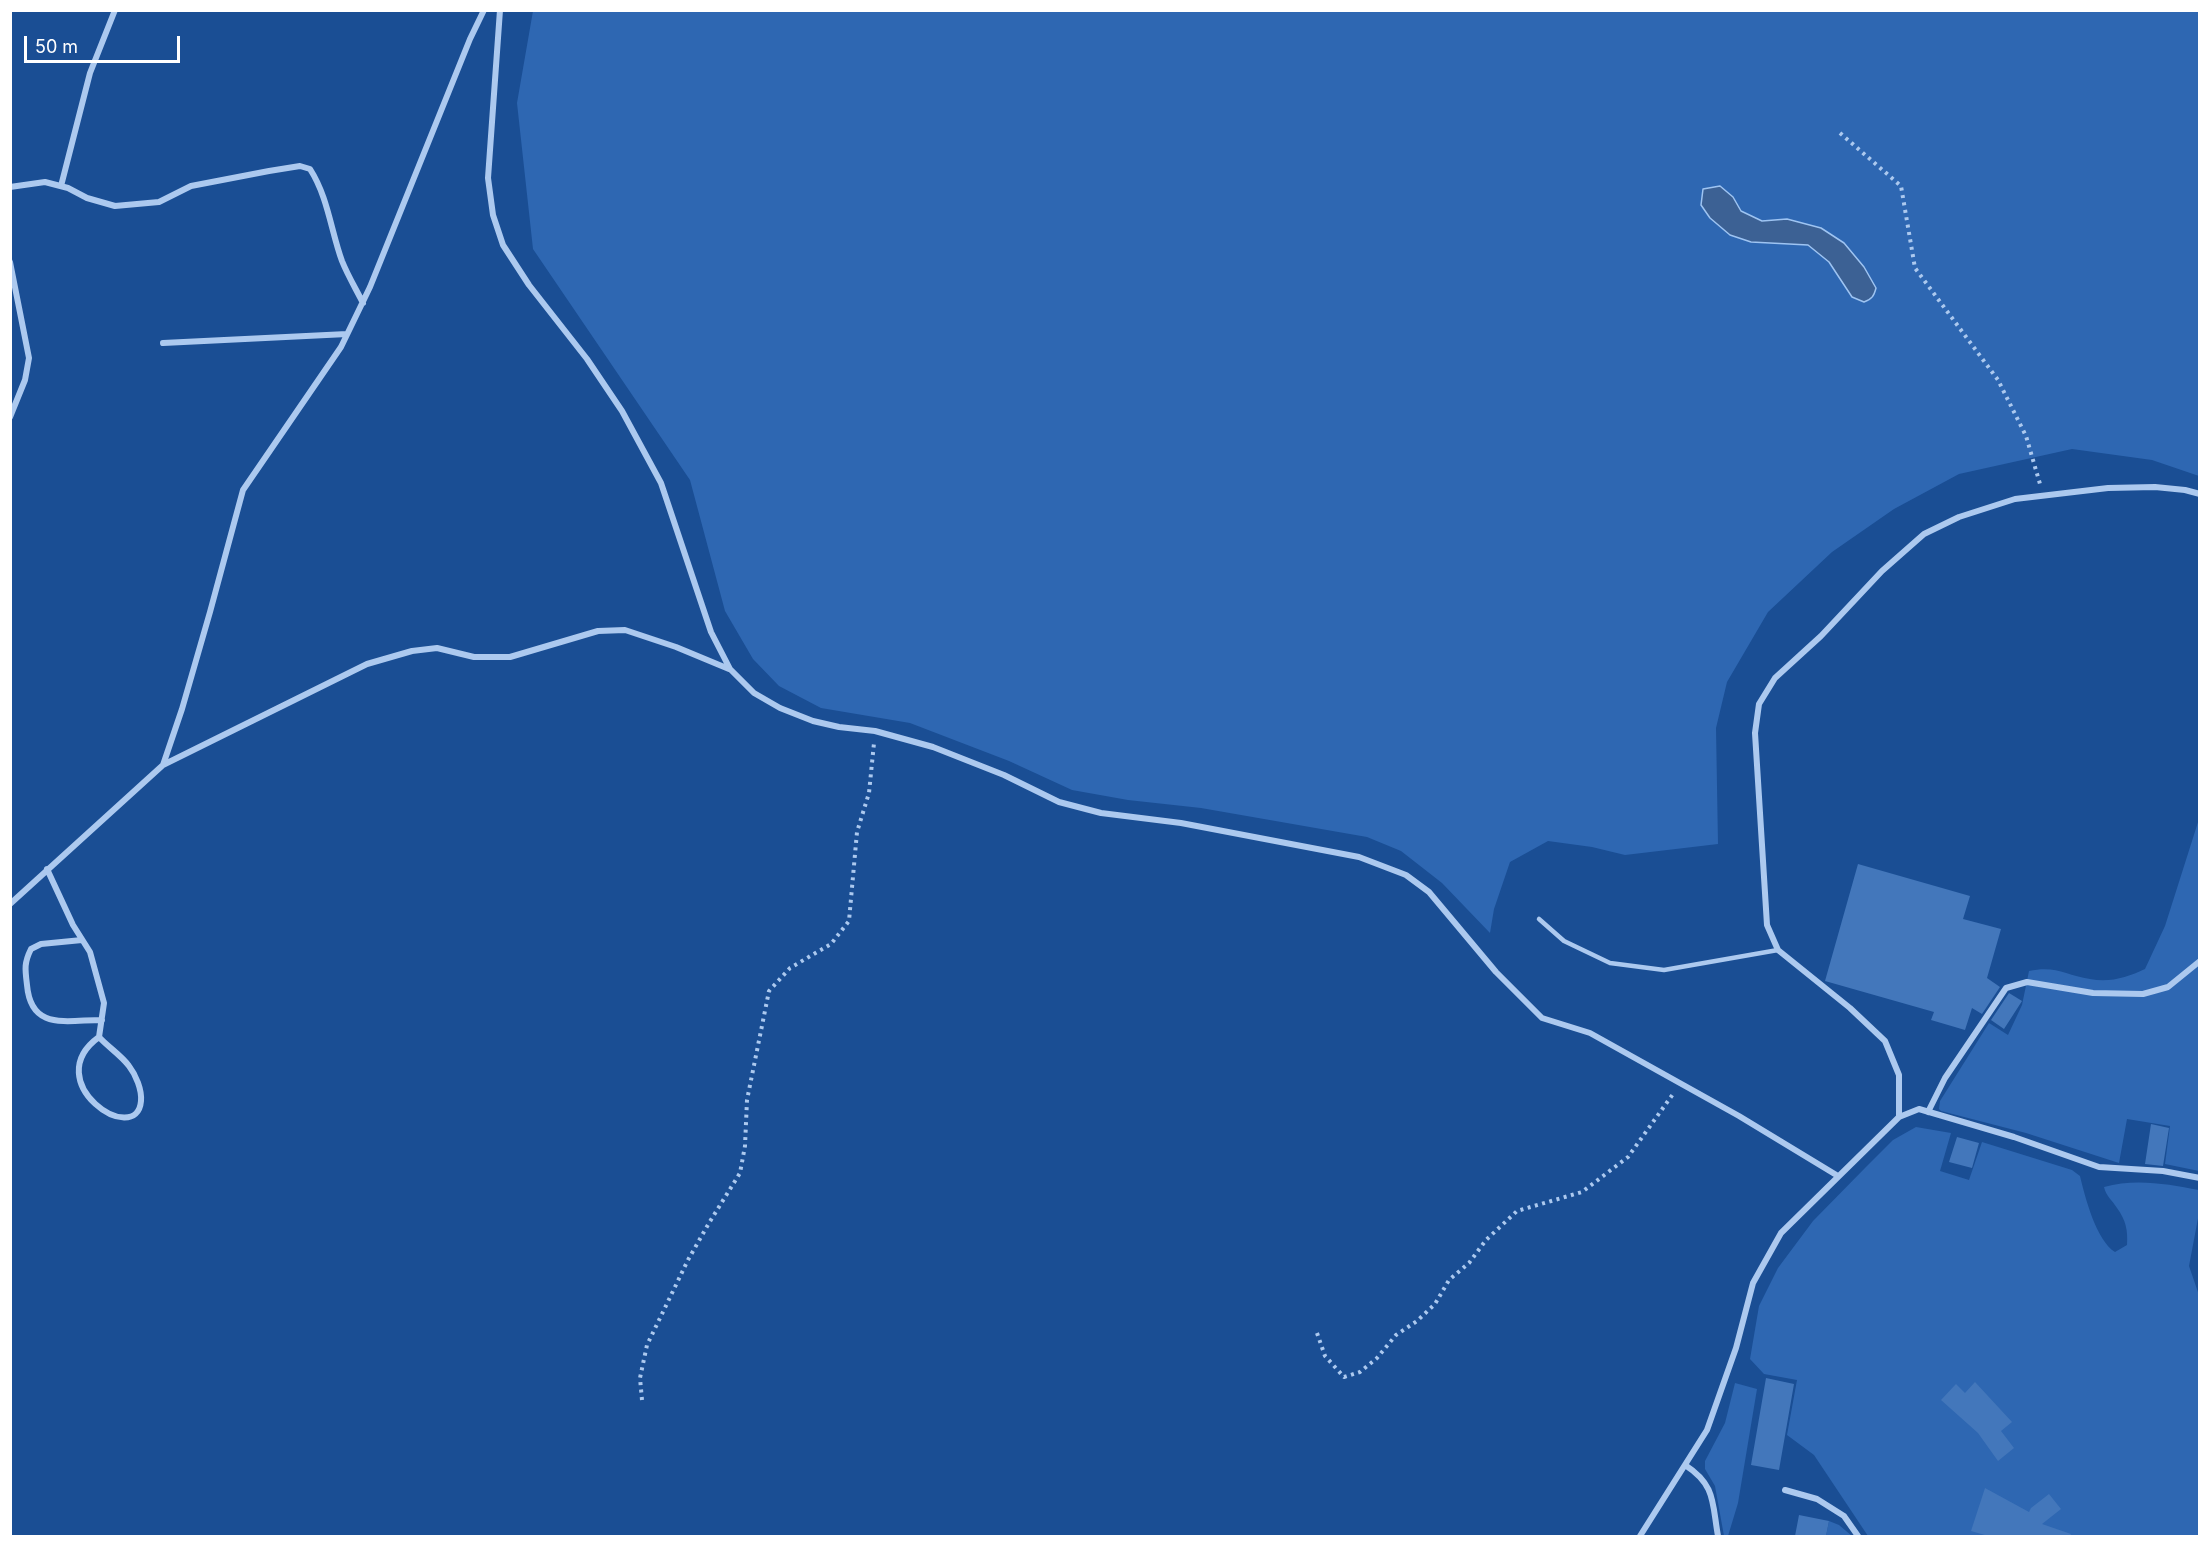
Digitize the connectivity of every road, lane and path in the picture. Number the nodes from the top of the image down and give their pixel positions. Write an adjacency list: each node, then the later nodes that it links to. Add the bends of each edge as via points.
1 (115, 10): 5 (street, via 90,73)
2 (484, 10): 8 (street)
3 (500, 10): 15 (street, via 488,178 492,215 503,245 622,411 661,483 711,632)
4 (1840, 133): 14 (path, via 1901,186 1915,268 1998,380 2026,436)
5 (61, 186): 6 (street, via 45,182); 8 (street, via 115,206 159,202 191,186 269,171 300,166 310,169 327,207 342,261)
6 (10, 188)
7 (10, 262): 11 (street, via 29,358 25,380)
8 (363, 303): 9 (street)
9 (347, 334): 10 (street); 17 (street, via 243,490)
10 (163, 344)
11 (13, 402): 12 (street)
12 (10, 417)
13 (2199, 494): 14 (street, via 2155,487)
14 (2044, 496): 22 (street, via 1992,506 1924,534 1775,678 1759,705 1755,733 1767,925)
15 (730, 669): 16 (street, via 754,693 780,708 831,725); 17 (street, via 626,630 598,631 510,657 474,657 437,648 412,651 367,664)
16 (875, 731): 26 (street, via 933,747 1059,802 1101,813 1181,823 1359,857 1406,875 1429,892 1496,972 1542,1018 1590,1033); 32 (path, via 869,793 857,832 849,921 831,944 790,969 769,991 747,1100 740,1173 693,1251 647,1345 640,1378)
17 (163, 765): 18 (street)
18 (47, 869): 19 (street); 21 (street)
19 (10, 904)
20 (1539, 919): 22 (lane, via 1564,941 1610,963 1664,970)
21 (82, 940): 24 (street, via 90,952 104,1003); 24 (street, via 40,944 31,949 25,962 28,995 40,1017)
22 (1778, 950): 28 (street, via 1885,1041 1899,1075)
23 (2199, 961): 27 (street, via 2168,987 2143,993 2093,993 2027,982 2006,988 1945,1078)
24 (102, 1020): 25 (street)
25 (99, 1037): 25 (street, via 81,1057 84,1091 109,1114 132,1117 139,1109 139,1086 130,1067)
26 (1681, 1083): 29 (street); 31 (path, via 1628,1156 1582,1192 1517,1211 1449,1280 1435,1304 1395,1335 1360,1372 1344,1377 1325,1356)
27 (1928, 1112): 28 (street, via 1919,1109); 30 (street, via 2099,1167 2163,1171)
28 (1899, 1117): 29 (street)
29 (1838, 1176): 33 (street, via 1781,1233 1753,1283 1736,1348 1707,1430)
30 (2199, 1178)
31 (1317, 1333)
32 (642, 1400)
33 (1685, 1465): 35 (street); 36 (street, via 1704,1480 1711,1493)
34 (1785, 1490): 37 (street, via 1816,1499 1844,1516)
35 (1640, 1536)
36 (1718, 1536)
37 (1858, 1536)

